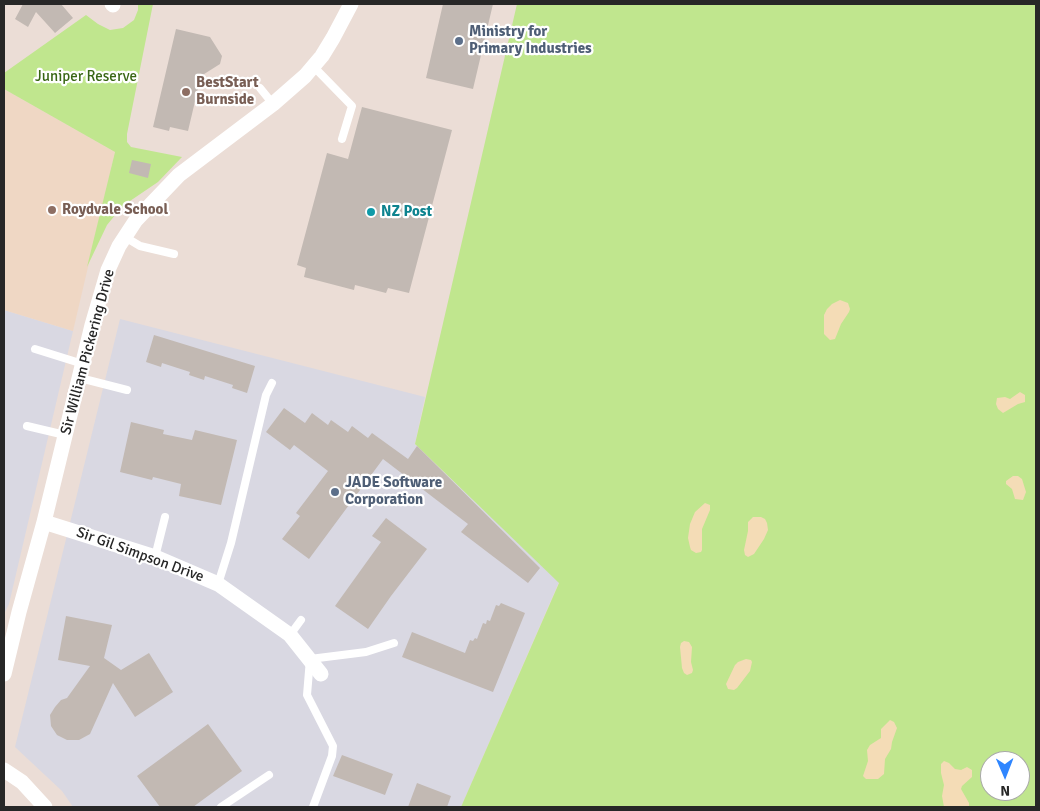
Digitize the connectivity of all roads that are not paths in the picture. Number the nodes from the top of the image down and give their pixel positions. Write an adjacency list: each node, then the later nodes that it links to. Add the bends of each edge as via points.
1 (351, 4): 2 (street, Sir William Pickering Drive, via 341,26)
2 (313, 66): 4 (street, Sir William Pickering Drive); 5 (lane, via 352,106)
3 (260, 88): 4 (lane)
4 (273, 104): 6 (street, Sir William Pickering Drive, via 179,175 136,220)
5 (342, 139)
6 (125, 237): 7 (lane, via 140,246); 9 (street, Sir William Pickering Drive, via 108,270)
7 (174, 254)
8 (35, 349): 9 (lane)
9 (81, 371): 11 (lane); 13 (street, Sir William Pickering Drive)
10 (272, 383): 17 (lane, via 264,401 231,543)
11 (127, 390)
12 (27, 426): 13 (lane)
13 (65, 436): 15 (street, Sir William Pickering Drive)
14 (165, 517): 16 (lane)
15 (44, 522): 16 (street, Sir Gil Simpson Drive); 18 (street, Sir William Pickering Drive)
16 (155, 558): 17 (street, Sir Gil Simpson Drive)
17 (218, 584): 20 (street, Sir Gil Simpson Drive)
18 (18, 612): 21 (street, Sir William Pickering Drive); 24 (street, Sir William Pickering Drive)
19 (301, 620): 20 (lane)
20 (290, 635): 23 (street, Sir Gil Simpson Drive)
21 (4, 640)
22 (394, 642): 23 (lane, via 366,652)
23 (310, 660): 25 (street, Sir Gil Simpson Drive); 28 (lane, via 307,695 333,746)
24 (4, 674)
25 (321, 674)
26 (4, 770): 30 (street, via 22,782)
27 (268, 775): 31 (lane)
28 (317, 795): 29 (lane); 32 (lane)
29 (326, 798)
30 (45, 807)
31 (221, 807)
32 (313, 807)

